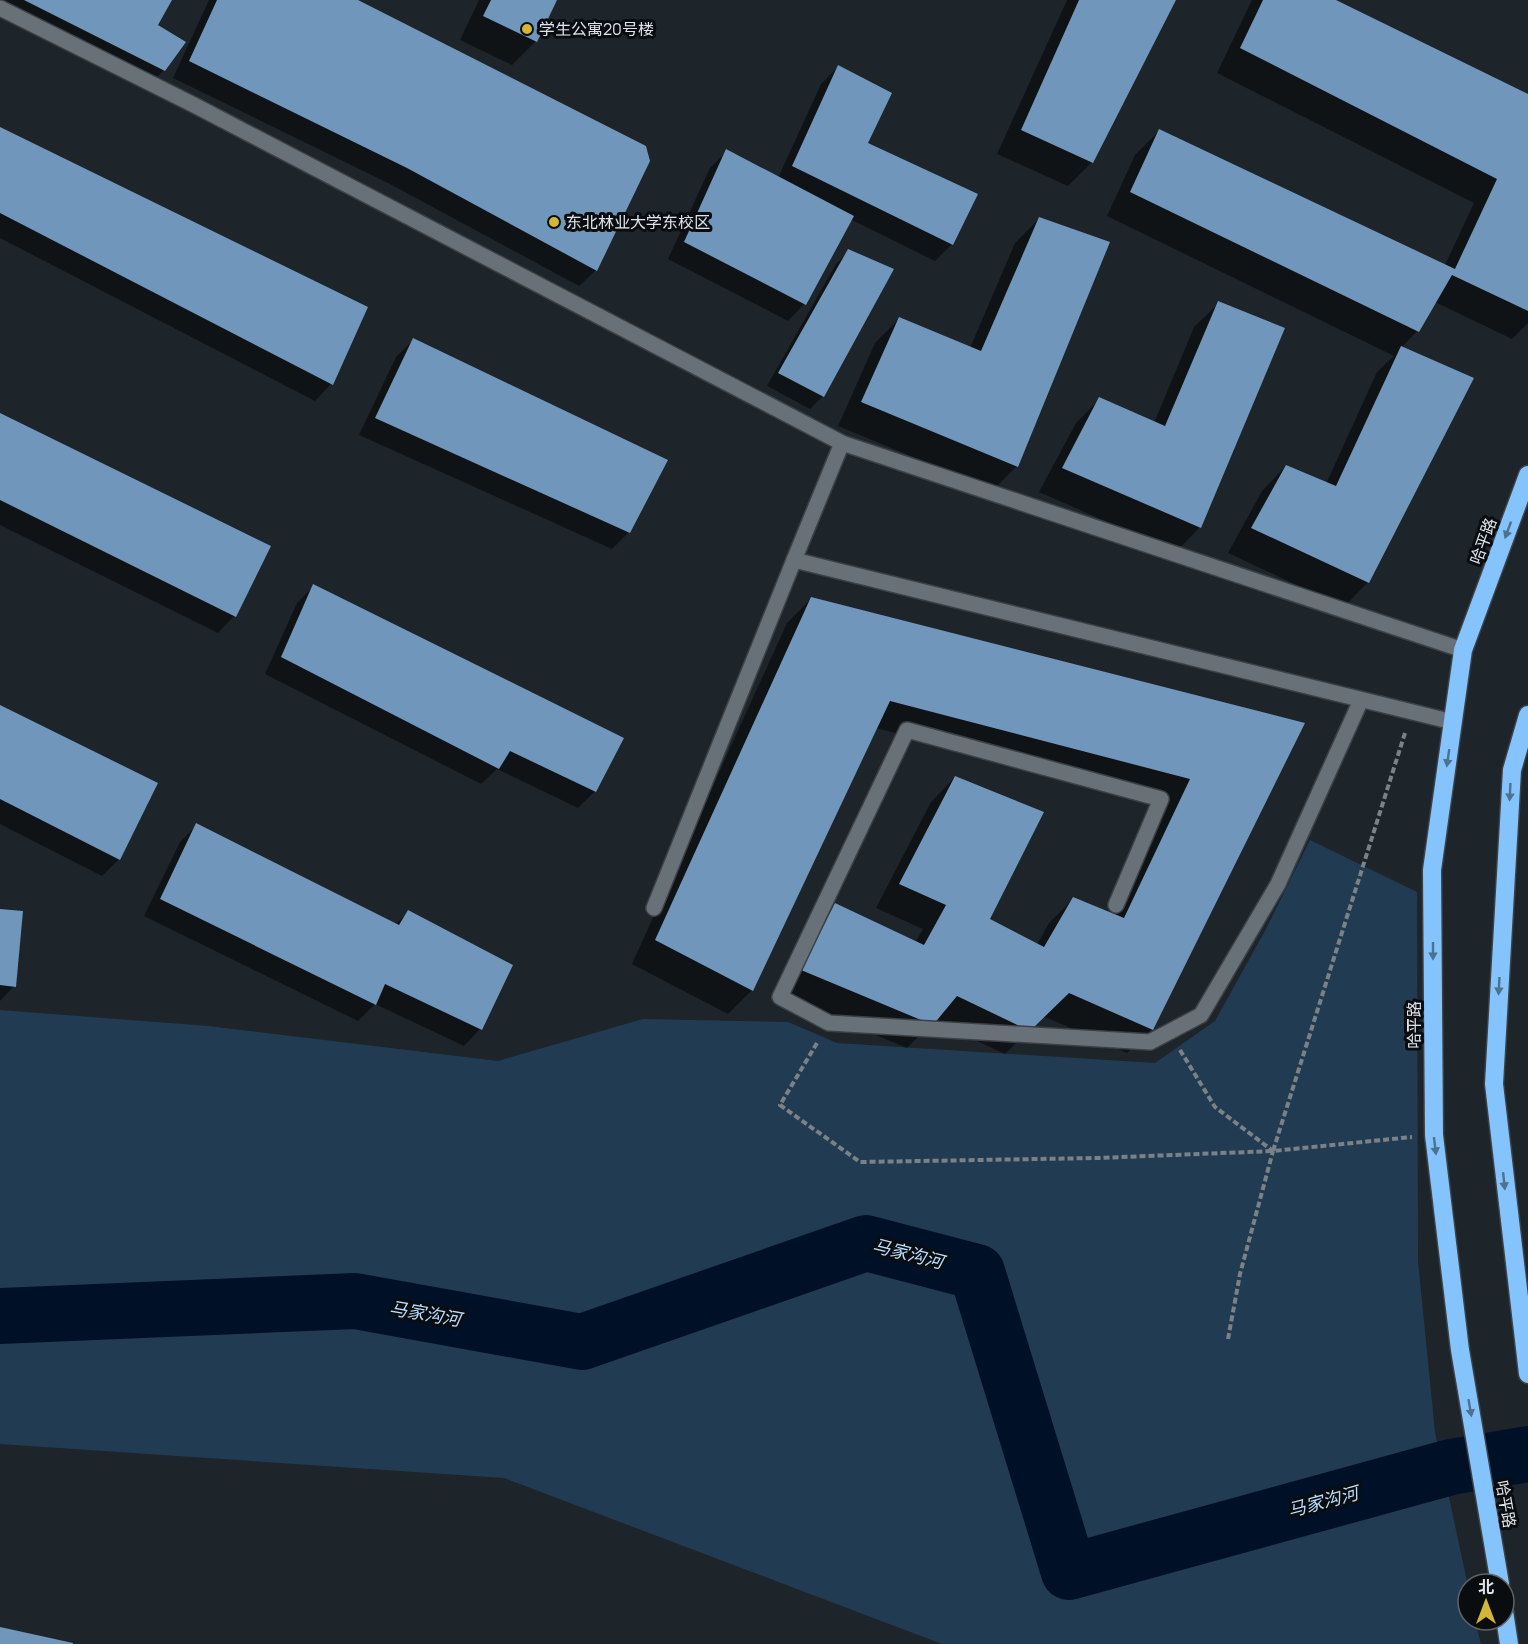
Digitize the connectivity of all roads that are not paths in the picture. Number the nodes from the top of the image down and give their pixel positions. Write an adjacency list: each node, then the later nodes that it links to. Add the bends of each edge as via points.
1 (0, 8): 2 (street)
2 (842, 443): 4 (street); 5 (street)
3 (1528, 475): 5 (highway, 哈平路, one-way to 5)
4 (794, 560): 6 (street); 10 (street)
5 (1463, 650): 8 (highway, 哈平路)
6 (1360, 700): 8 (street); 9 (street, via 1278,884 1202,1015 1150,1042 829,1023 780,997 907,730 1161,799)
7 (1528, 715): 11 (highway, one-way to 11, via 1512,770 1494,1084)
8 (1453, 722): 12 (highway, 哈平路, one-way to 12, via 1432,870 1434,1135 1460,1350)
9 (1116, 905)
10 (654, 908)
11 (1528, 1374)
12 (1497, 1572)

